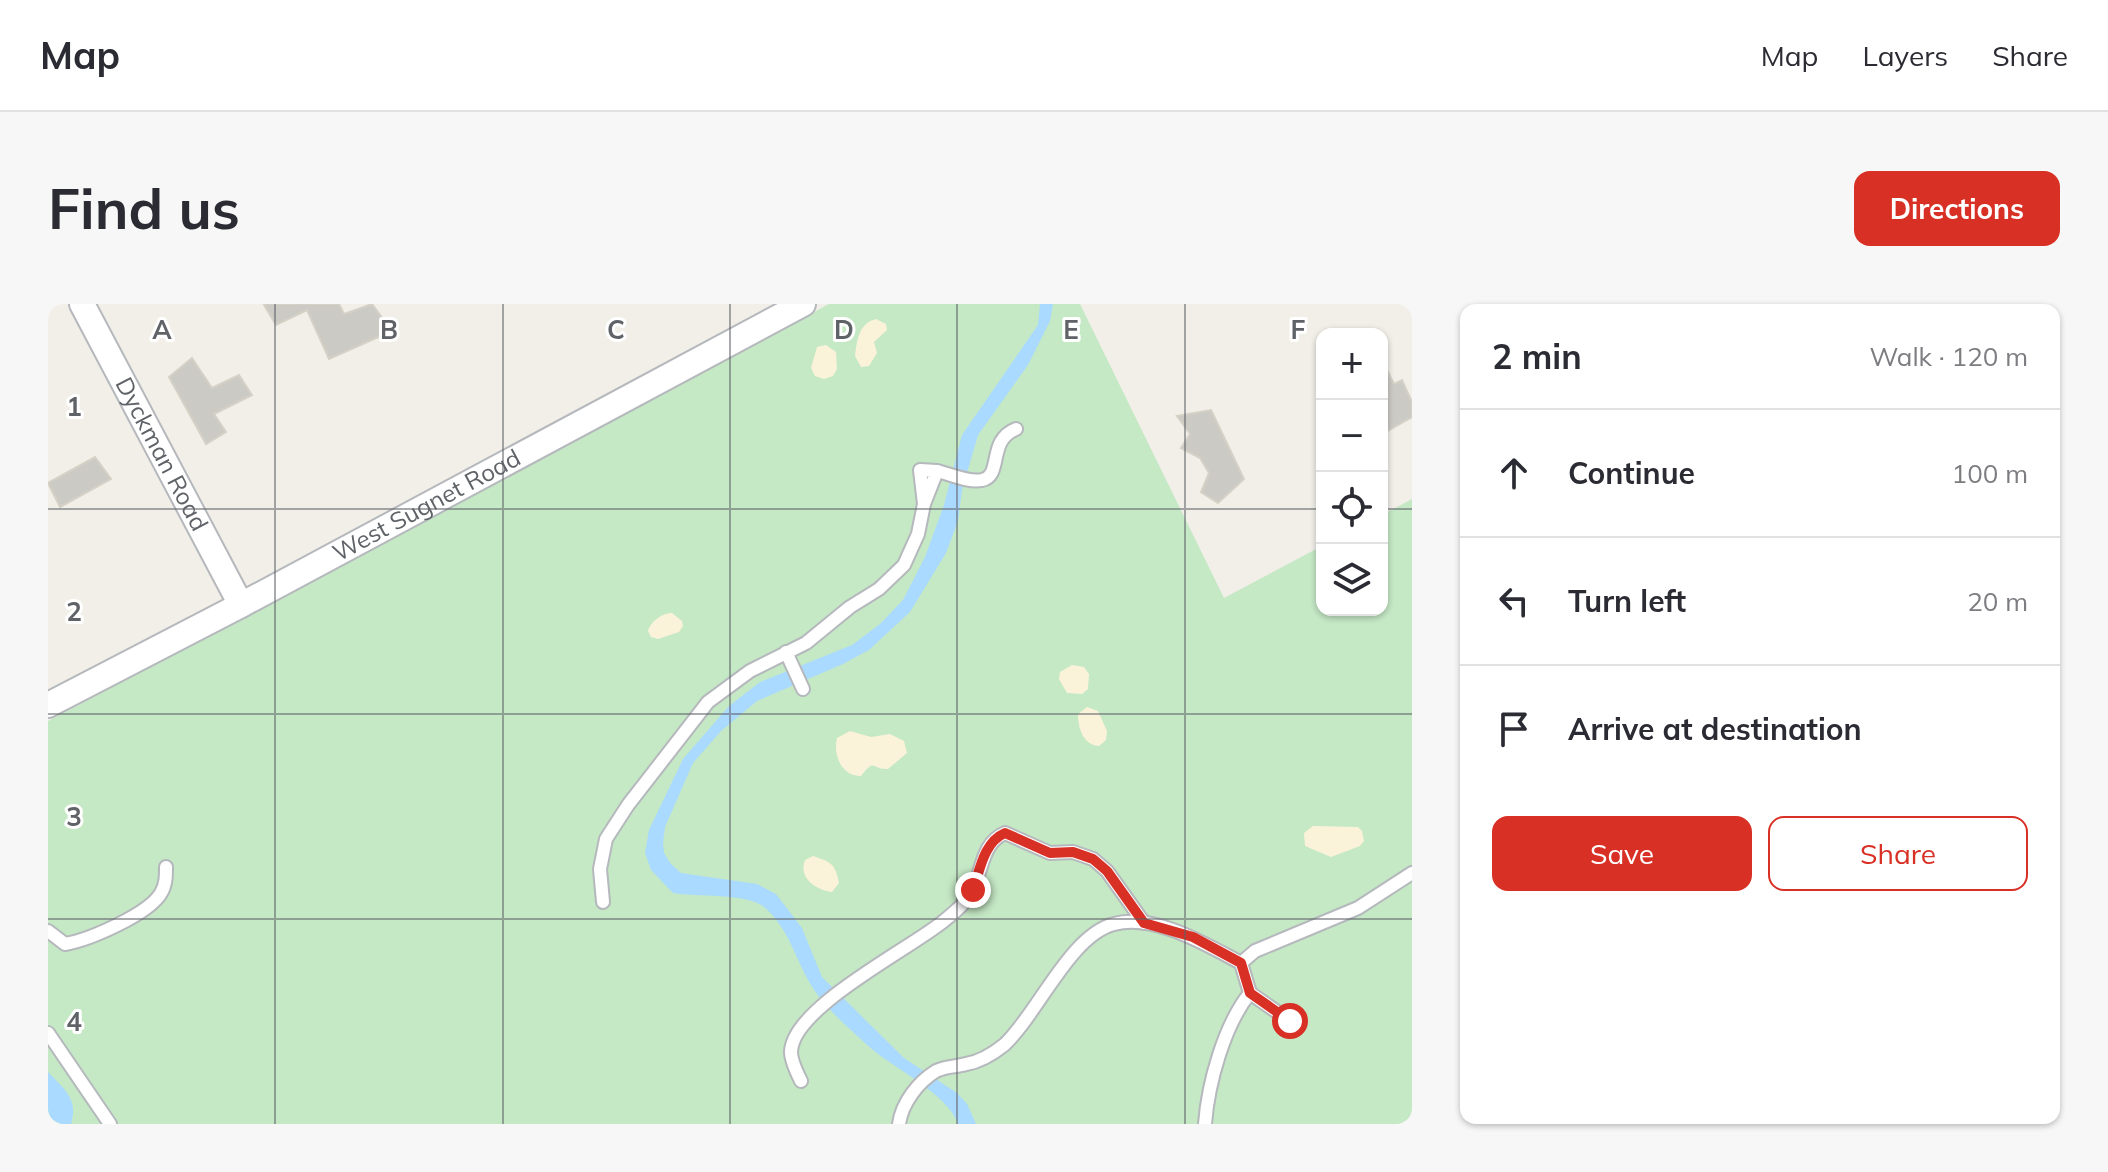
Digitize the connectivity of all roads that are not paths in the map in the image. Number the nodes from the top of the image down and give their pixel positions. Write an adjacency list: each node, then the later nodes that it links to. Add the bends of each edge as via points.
1 (82, 304): 4 (street, Dyckman Road)
2 (803, 304): 4 (street, West Sugnet Road)
3 (1016, 429): 5 (lane, via 1000,440 988,478 979,481 920,470 924,504 904,565 806,643)
4 (241, 605): 7 (street, West Sugnet Road)
5 (786, 652): 6 (lane); 10 (lane, via 708,702 628,805 606,839 600,869)
6 (803, 689)
7 (48, 705)
8 (166, 867): 12 (lane, via 161,894 135,914 81,941 65,944)
9 (1412, 873): 13 (lane, via 1358,908 1255,951)
10 (603, 902)
11 (1144, 923): 13 (lane, via 1193,937); 17 (lane, via 1093,859 1073,852 1050,853 1005,833 994,838 961,907 858,977 796,1032 791,1053); 19 (lane, via 1116,923 1090,938 1003,1045 967,1064 936,1071 904,1103)
12 (48, 931)
13 (1241, 963): 14 (lane)
14 (1250, 993): 15 (lane); 20 (lane, via 1221,1049)
15 (1290, 1021)
16 (48, 1033): 18 (lane)
17 (801, 1081)
18 (110, 1124)
19 (899, 1124)
20 (1205, 1124)

